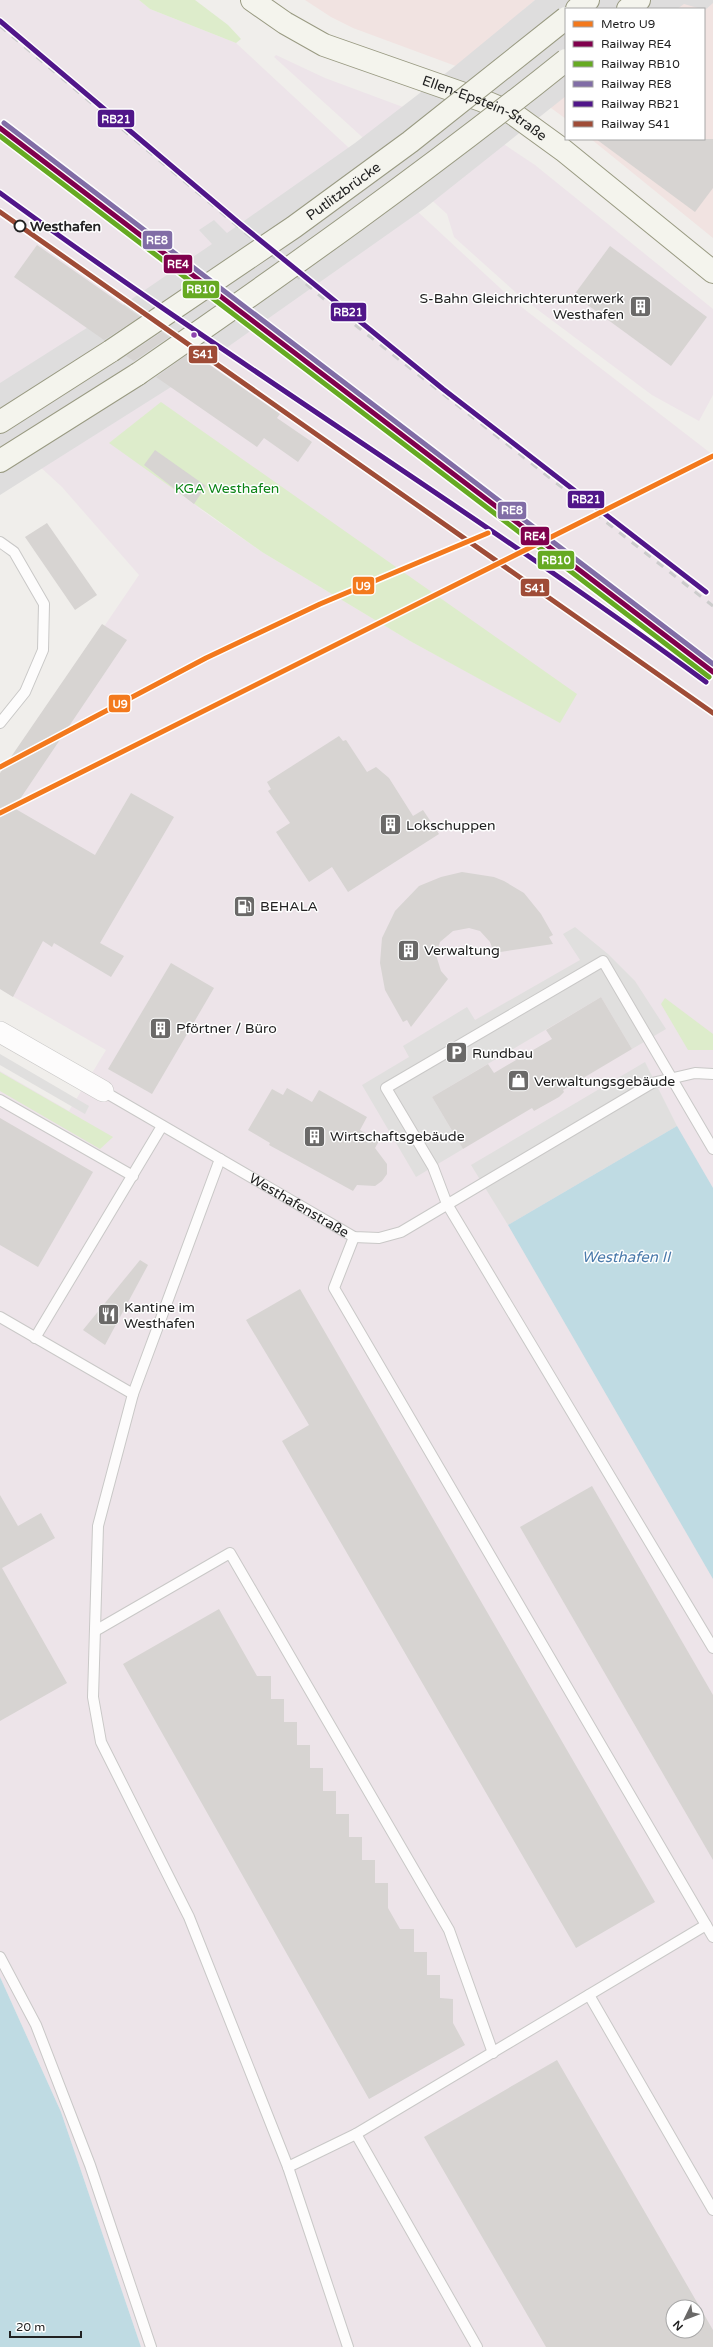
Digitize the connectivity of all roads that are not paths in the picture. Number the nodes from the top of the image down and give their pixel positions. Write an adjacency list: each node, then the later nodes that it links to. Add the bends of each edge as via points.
1 (252, 0): 8 (main road, Ellen-Epstein-Straße, via 285,23 324,45 512,113 563,150)
2 (588, 0): 4 (main road)
3 (639, 0): 5 (main road)
4 (578, 8)
5 (629, 8)
6 (565, 19): 9 (main road, Putlitzbrücke, bridge, via 410,142 294,227 111,351)
7 (565, 61): 10 (main road, bridge, via 334,238 138,374)
8 (713, 272)
9 (0, 422)
10 (0, 461)
11 (0, 542): 12 (lane, via 14,552 44,604 43,650 25,692)
12 (0, 723)
13 (0, 1032): 16 (street, Westhafenstraße)
14 (713, 1074): 15 (lane, Westhafenstraße, via 695,1072)
15 (672, 1077): 19 (lane); 22 (lane, Westhafenstraße, via 652,1083); 22 (lane, via 602,961 386,1088 433,1167)
16 (102, 1091): 18 (lane, Westhafenstraße)
17 (0, 1100): 21 (lane)
18 (162, 1126): 20 (lane, Westhafenstraße); 21 (lane)
19 (713, 1148)
20 (220, 1159): 23 (lane, Westhafenstraße); 26 (lane)
21 (133, 1176): 25 (lane)
22 (447, 1204): 23 (lane, Westhafenstraße, via 401,1232 379,1238); 28 (lane)
23 (354, 1237): 29 (lane, via 334,1288)
24 (2, 1322): 25 (lane)
25 (35, 1338): 26 (lane)
26 (133, 1394): 27 (lane, via 98,1526)
27 (96, 1631): 33 (lane, via 230,1553 449,1930); 35 (lane, via 93,1697 101,1742 189,1917)
28 (713, 1648)
29 (706, 1925): 30 (lane); 32 (lane)
30 (713, 1936)
31 (0, 1957): 37 (lane, via 39,2032 90,2165)
32 (589, 1995): 33 (lane); 36 (lane)
33 (493, 2053): 34 (lane)
34 (356, 2134): 35 (lane); 39 (lane)
35 (288, 2167): 38 (lane)
36 (713, 2210)
37 (151, 2347)
38 (348, 2347)
39 (477, 2347)

